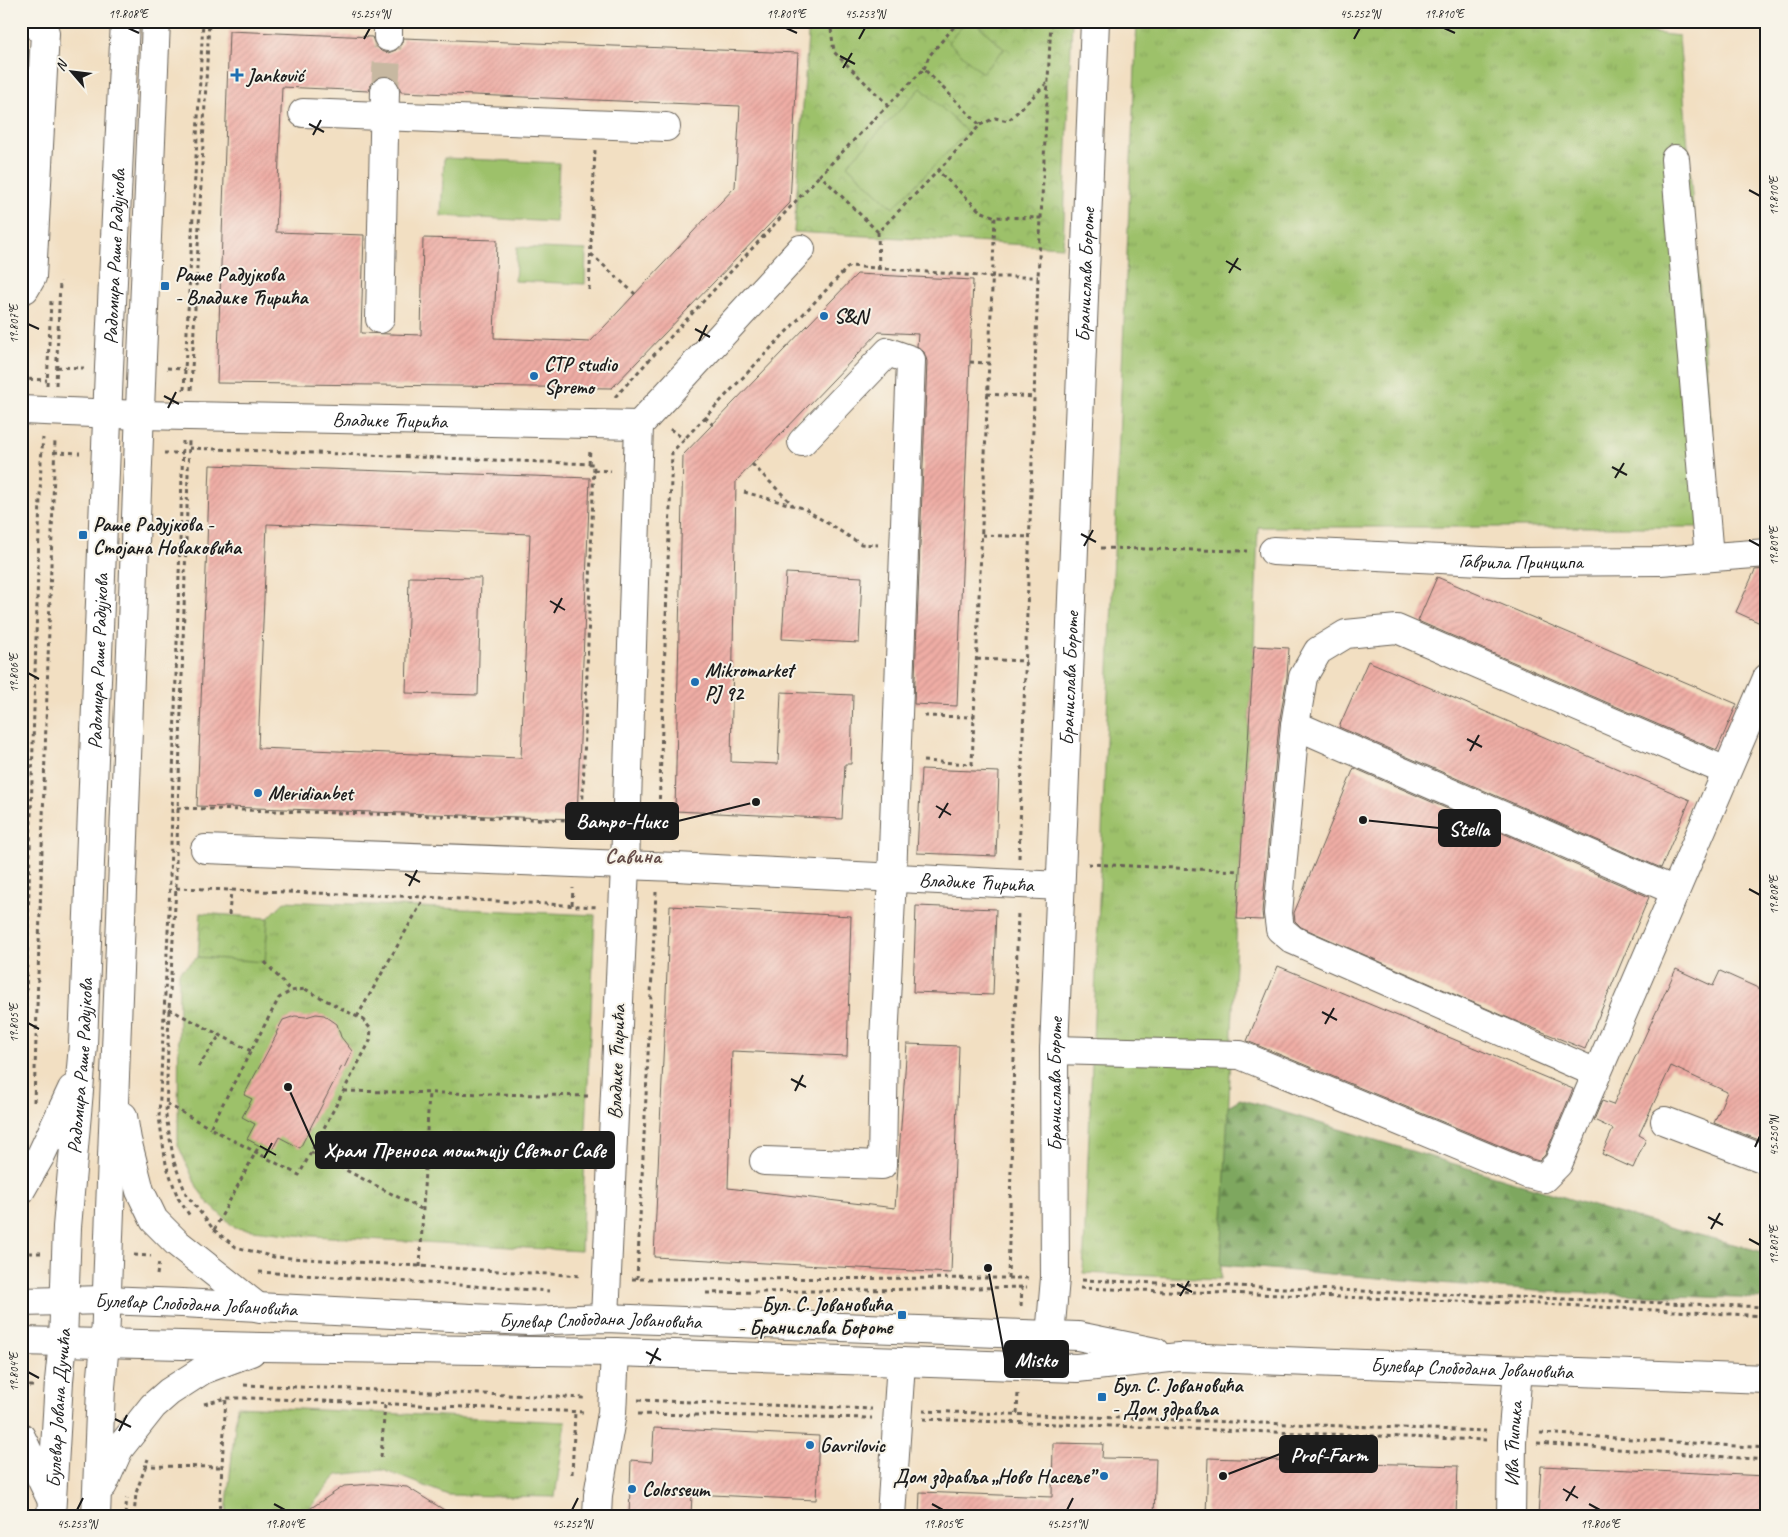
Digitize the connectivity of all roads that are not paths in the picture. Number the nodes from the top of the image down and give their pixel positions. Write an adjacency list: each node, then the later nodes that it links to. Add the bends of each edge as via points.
1 (30, 21): 10 (street, via 45,33 32,277)
2 (125, 21): 13 (street, Радомира Раше Радујкова)
3 (156, 21): 14 (street, Радомира Раше Радујкова)
4 (1095, 21): 25 (street, Бранислава Бороте)
5 (385, 104): 6 (street); 7 (street, via 596,124); 11 (street)
6 (303, 113)
7 (666, 127)
8 (1674, 159): 19 (street)
9 (801, 249): 15 (street)
10 (21, 290)
11 (380, 319)
12 (34, 410): 13 (street, Владике Ћирића)
13 (107, 413): 14 (street, Владике Ћирића); 29 (street, Радомира Раше Радујкова)
14 (140, 415): 15 (street, Владике Ћирића); 30 (street, Радомира Раше Радујкова)
15 (639, 425): 24 (street, Владике Ћирића)
16 (802, 442): 26 (street, via 888,352 911,360)
17 (1273, 552): 19 (street, Гаврила Принципа, via 1503,562 1660,561)
18 (1767, 553): 19 (street, Гаврила Принципа)
19 (1708, 557)
20 (1767, 678): 22 (street)
21 (1295, 725): 22 (street, via 1303,677 1318,651 1346,634 1397,629); 27 (street); 31 (street, via 1278,913 1280,929 1292,940)
22 (1726, 771): 27 (street)
23 (206, 849): 24 (street, Владике Ћирића)
24 (624, 866): 26 (street, Владике Ћирића); 40 (street, Владике Ћирића)
25 (1060, 874): 26 (street, Владике Ћирића, via 1018,884); 28 (street, Бранислава Бороте)
26 (892, 878): 34 (street, via 882,1165)
27 (1675, 891): 31 (street)
28 (1054, 1050): 31 (street, via 1240,1055 1527,1174 1544,1178 1558,1164); 41 (street, Бранислава Бороте, via 1055,1283)
29 (82, 1061): 35 (street, via 69,1098); 38 (street, Радомира Раше Радујкова, via 67,1227)
30 (114, 1063): 36 (street, Радомира Раше Радујкова); 39 (street, via 127,1140 140,1191 154,1220)
31 (1596, 1074)
32 (1665, 1121): 33 (street)
33 (1767, 1160)
34 (764, 1161)
35 (21, 1190)
36 (105, 1300): 38 (street, Булевар Слободана Јовановића); 39 (street, Булевар Слободана Јовановића); 44 (street, Булевар Јована Дучића)
37 (21, 1302): 38 (street, Булевар Слободана Јовановића)
38 (64, 1302): 43 (street, Булевар Јована Дучића)
39 (259, 1308): 40 (street, Булевар Слободана Јовановића, via 528,1321)
40 (605, 1318): 41 (street, Булевар Слободана Јовановића)
41 (1050, 1336): 47 (street, Булевар Слободана Јовановића, via 1078,1336)
42 (21, 1341): 43 (street, Булевар Слободана Јовановића)
43 (63, 1342): 44 (street, Булевар Слободана Јовановића); 53 (street, Булевар Јована Дучића)
44 (105, 1343): 45 (street, Булевар Слободана Јовановића); 52 (street, Булевар Јована Дучића)
45 (262, 1347): 46 (street, Булевар Слободана Јовановића); 52 (street, via 204,1370 152,1406 119,1449)
46 (615, 1352): 48 (street, Булевар Слободана Јовановића); 54 (street, via 612,1413)
47 (1179, 1357): 48 (street, Булевар Слободана Јовановића, via 1077,1368); 49 (street, Булевар Слободана Јовановића)
48 (901, 1362): 55 (street)
49 (1518, 1370): 50 (street, Булевар Слободана Јовановића); 56 (street, Ива Ћипика, via 1512,1436)
50 (1767, 1379)
51 (21, 1437): 53 (street)
52 (97, 1507)
53 (51, 1508)
54 (597, 1516)
55 (891, 1516)
56 (1511, 1516)

